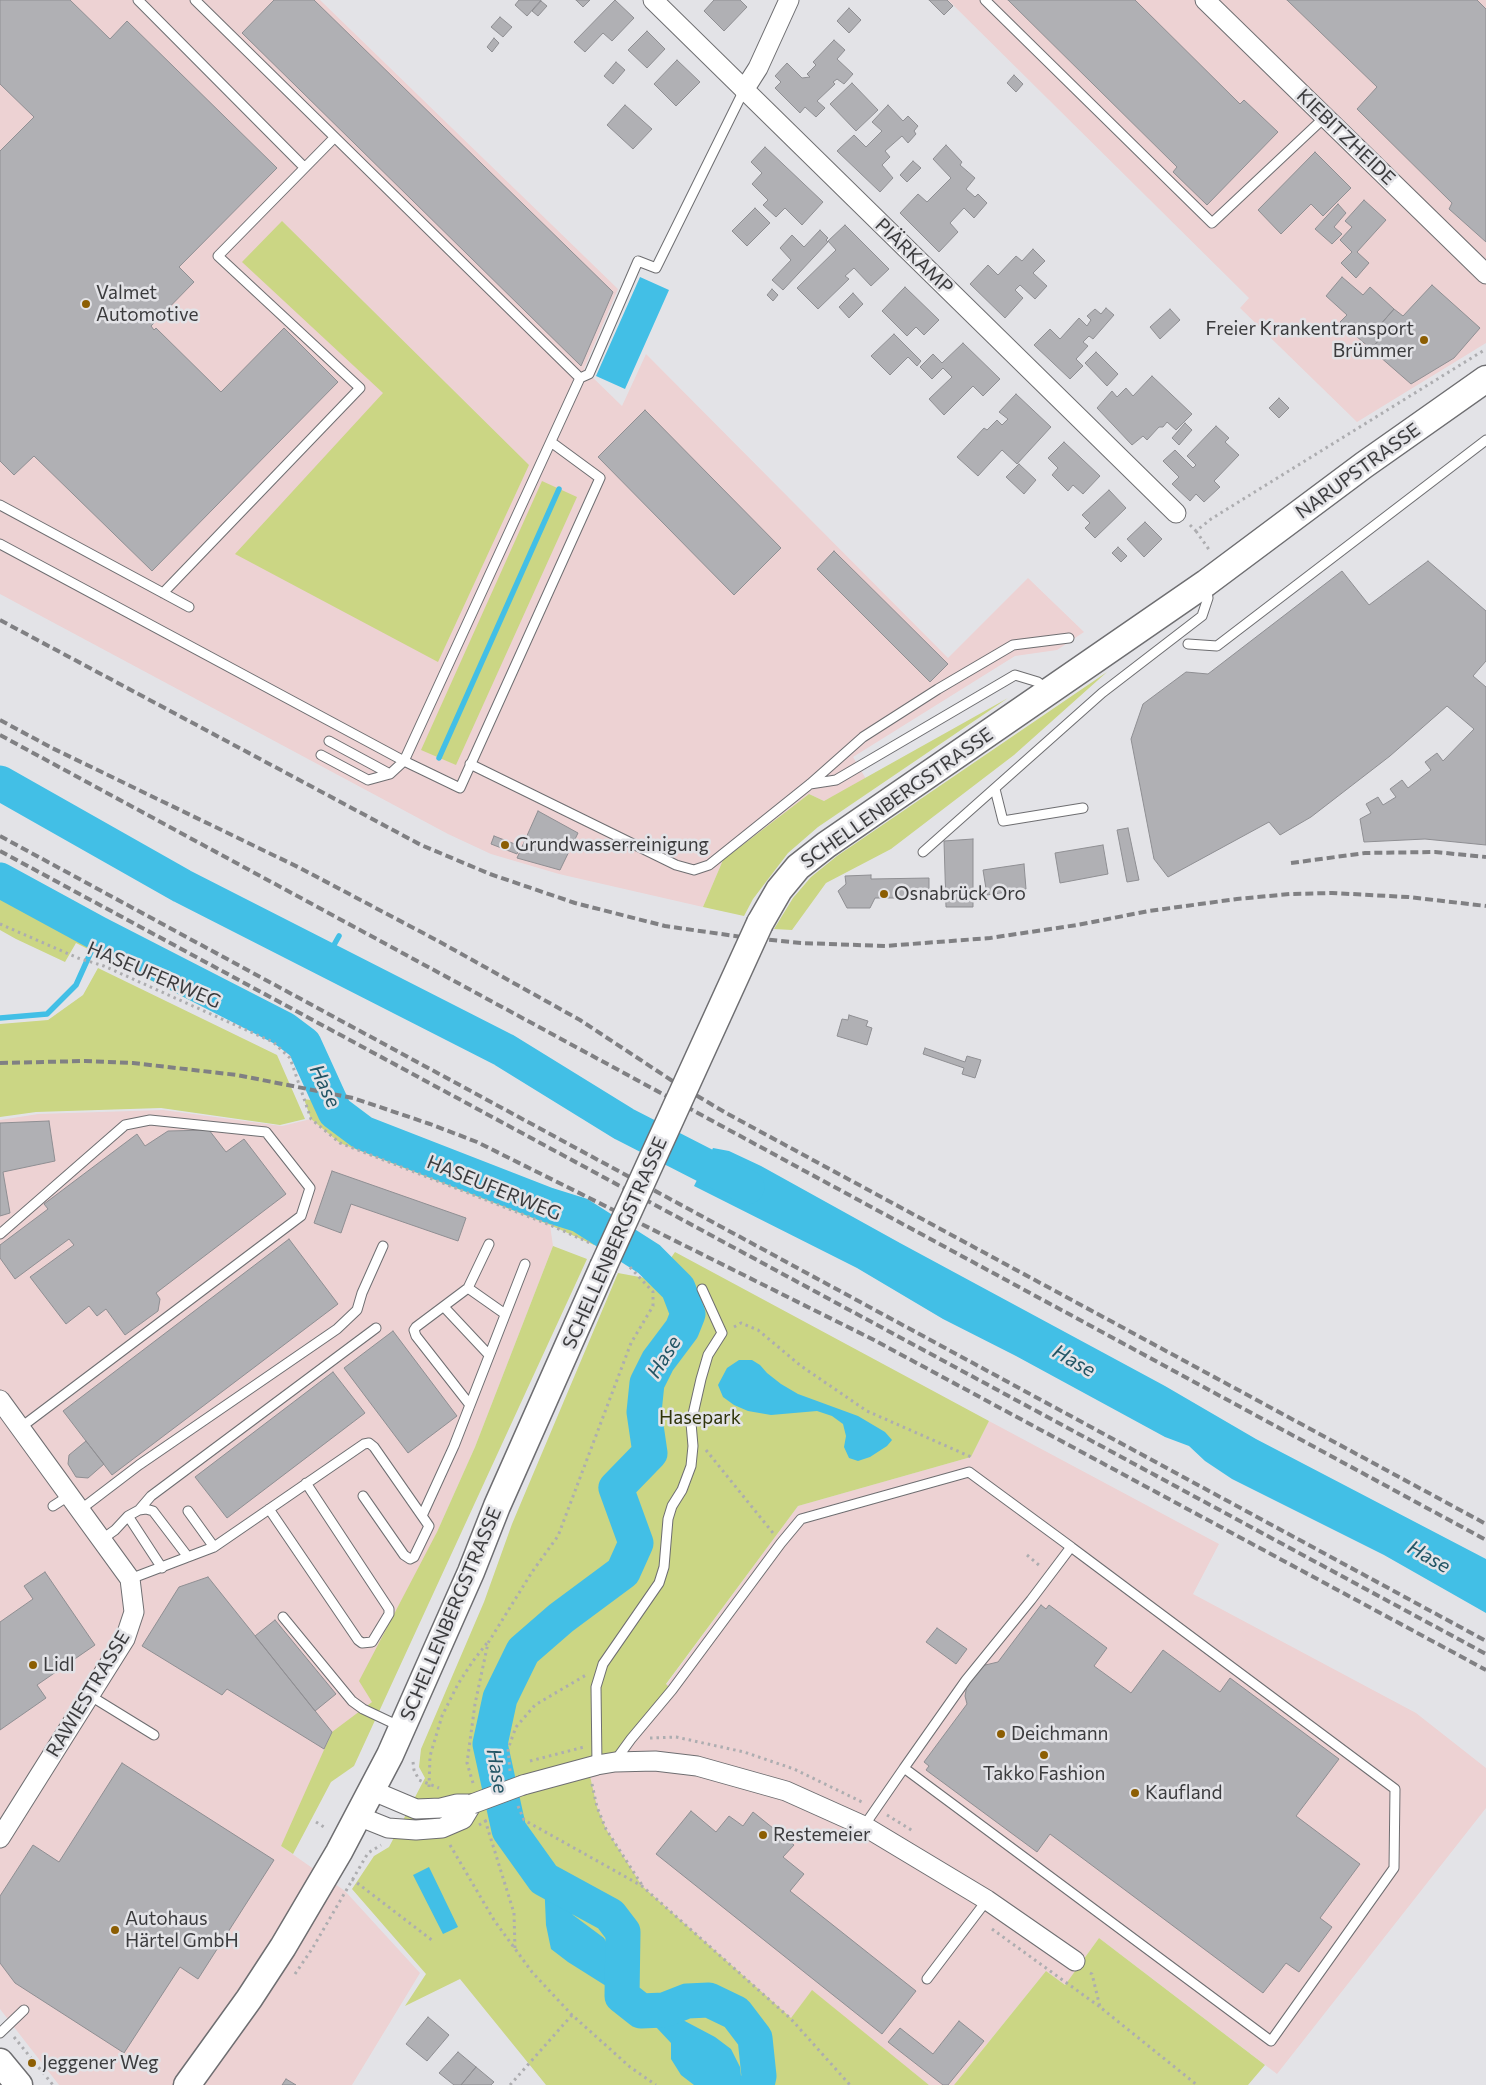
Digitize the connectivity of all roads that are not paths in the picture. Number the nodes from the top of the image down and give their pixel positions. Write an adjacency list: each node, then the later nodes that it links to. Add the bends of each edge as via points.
1 (138, 0): 10 (lane)
2 (195, 0): 9 (lane)
3 (652, 0): 7 (street, PIÄRKAMP)
4 (789, 0): 7 (street, via 758,68)
5 (985, 0): 8 (lane, via 1212,222)
6 (1205, 0): 8 (street, KIEBITZHEIDE)
7 (744, 90): 12 (lane, via 656,268 638,261 589,374); 17 (street, PIÄRKAMP)
8 (1325, 117): 11 (street, KIEBITZHEIDE)
9 (334, 138): 10 (lane); 12 (lane)
10 (304, 167): 21 (lane, via 218,256 360,388)
11 (1486, 274)
12 (580, 378): 15 (lane)
13 (1486, 379): 19 (street, NARUPSTRASSE)
14 (1486, 440): 24 (lane, via 1216,646)
15 (551, 442): 28 (lane); 29 (lane, via 600,478)
16 (0, 505): 21 (lane)
17 (1176, 513)
18 (0, 544): 28 (lane)
19 (1223, 561): 20 (street, SCHELLENBERGSTRASSE)
20 (1206, 583): 25 (street, SCHELLENBERGSTRASSE); 32 (lane, via 1208,598 1202,616 1102,693)
21 (163, 593): 22 (lane)
22 (189, 607)
23 (1069, 638): 31 (lane, via 1013,645 863,737)
24 (1188, 644)
25 (1049, 692): 31 (lane, via 1038,682 1015,675 836,780); 65 (street, SCHELLENBERGSTRASSE, bridge, via 826,845 798,867 779,890 760,923 608,1258 497,1506)
26 (329, 741): 30 (lane)
27 (321, 755): 30 (lane, via 368,780)
28 (404, 761): 29 (lane, via 460,788); 30 (lane)
29 (470, 764): 31 (lane, via 676,865 694,870 709,865)
30 (390, 774)
31 (810, 784)
32 (994, 788): 33 (lane, via 1003,821); 34 (lane)
33 (1082, 808)
34 (923, 852)
35 (0, 1234): 47 (lane, via 125,1125 150,1120 266,1132 310,1188 301,1216)
36 (489, 1244): 39 (lane)
37 (383, 1246): 50 (lane, via 357,1310 337,1329 139,1465)
38 (525, 1264): 42 (lane)
39 (468, 1288): 41 (lane); 42 (lane)
40 (702, 1289): 68 (lane, via 722,1333 708,1355 703,1371 691,1423 691,1466 668,1519 664,1567 659,1583 603,1664 596,1687)
41 (444, 1306): 44 (lane); 46 (lane, via 416,1327 415,1334)
42 (505, 1314): 44 (lane)
43 (376, 1328): 53 (lane, via 151,1496)
44 (489, 1355): 46 (lane)
45 (0, 1400): 47 (street)
46 (470, 1405): 56 (lane)
47 (20, 1428): 50 (street)
48 (306, 1484): 52 (lane); 52 (lane, via 389,1609 372,1642 362,1644 358,1640); 56 (lane, via 370,1443)
49 (363, 1496): 56 (lane, via 410,1559 429,1528)
50 (75, 1503): 51 (lane); 57 (street)
51 (53, 1506)
52 (269, 1509): 58 (lane)
53 (139, 1510): 55 (lane); 60 (lane, via 153,1511)
54 (188, 1511): 58 (lane)
55 (128, 1516): 57 (lane); 61 (lane)
56 (422, 1516)
57 (101, 1541): 62 (street)
58 (214, 1547): 60 (lane)
59 (1071, 1547): 67 (lane, via 966,1680); 67 (lane, via 1395,1789 1394,1868 1271,2041); 68 (lane, via 969,1472 802,1519 672,1690)
60 (188, 1558): 61 (lane)
61 (162, 1568): 62 (lane)
62 (130, 1579): 64 (street, RAWIESTRASSE, via 134,1612 125,1639)
63 (283, 1617): 65 (lane, via 352,1701)
64 (88, 1695): 66 (lane); 73 (street, RAWIESTRASSE)
65 (403, 1728): 69 (street, SCHELLENBERGSTRASSE)
66 (154, 1735)
67 (904, 1768): 72 (lane)
68 (604, 1769): 70 (street, bridge, via 517,1782); 72 (street, via 655,1761 697,1766 786,1791)
69 (371, 1790): 70 (street, via 416,1809); 71 (street, SCHELLENBERGSTRASSE)
70 (472, 1804): 71 (street, via 463,1819 442,1828 388,1828)
71 (358, 1816): 81 (street, SCHELLENBERGSTRASSE, via 342,1873)
72 (864, 1826): 74 (street)
73 (0, 1838)
74 (987, 1900): 75 (street); 76 (lane)
75 (1075, 1961)
76 (927, 1978)
77 (24, 2010): 78 (lane)
78 (3, 2030)
79 (0, 2062): 80 (street)
80 (18, 2085)
81 (187, 2085)

